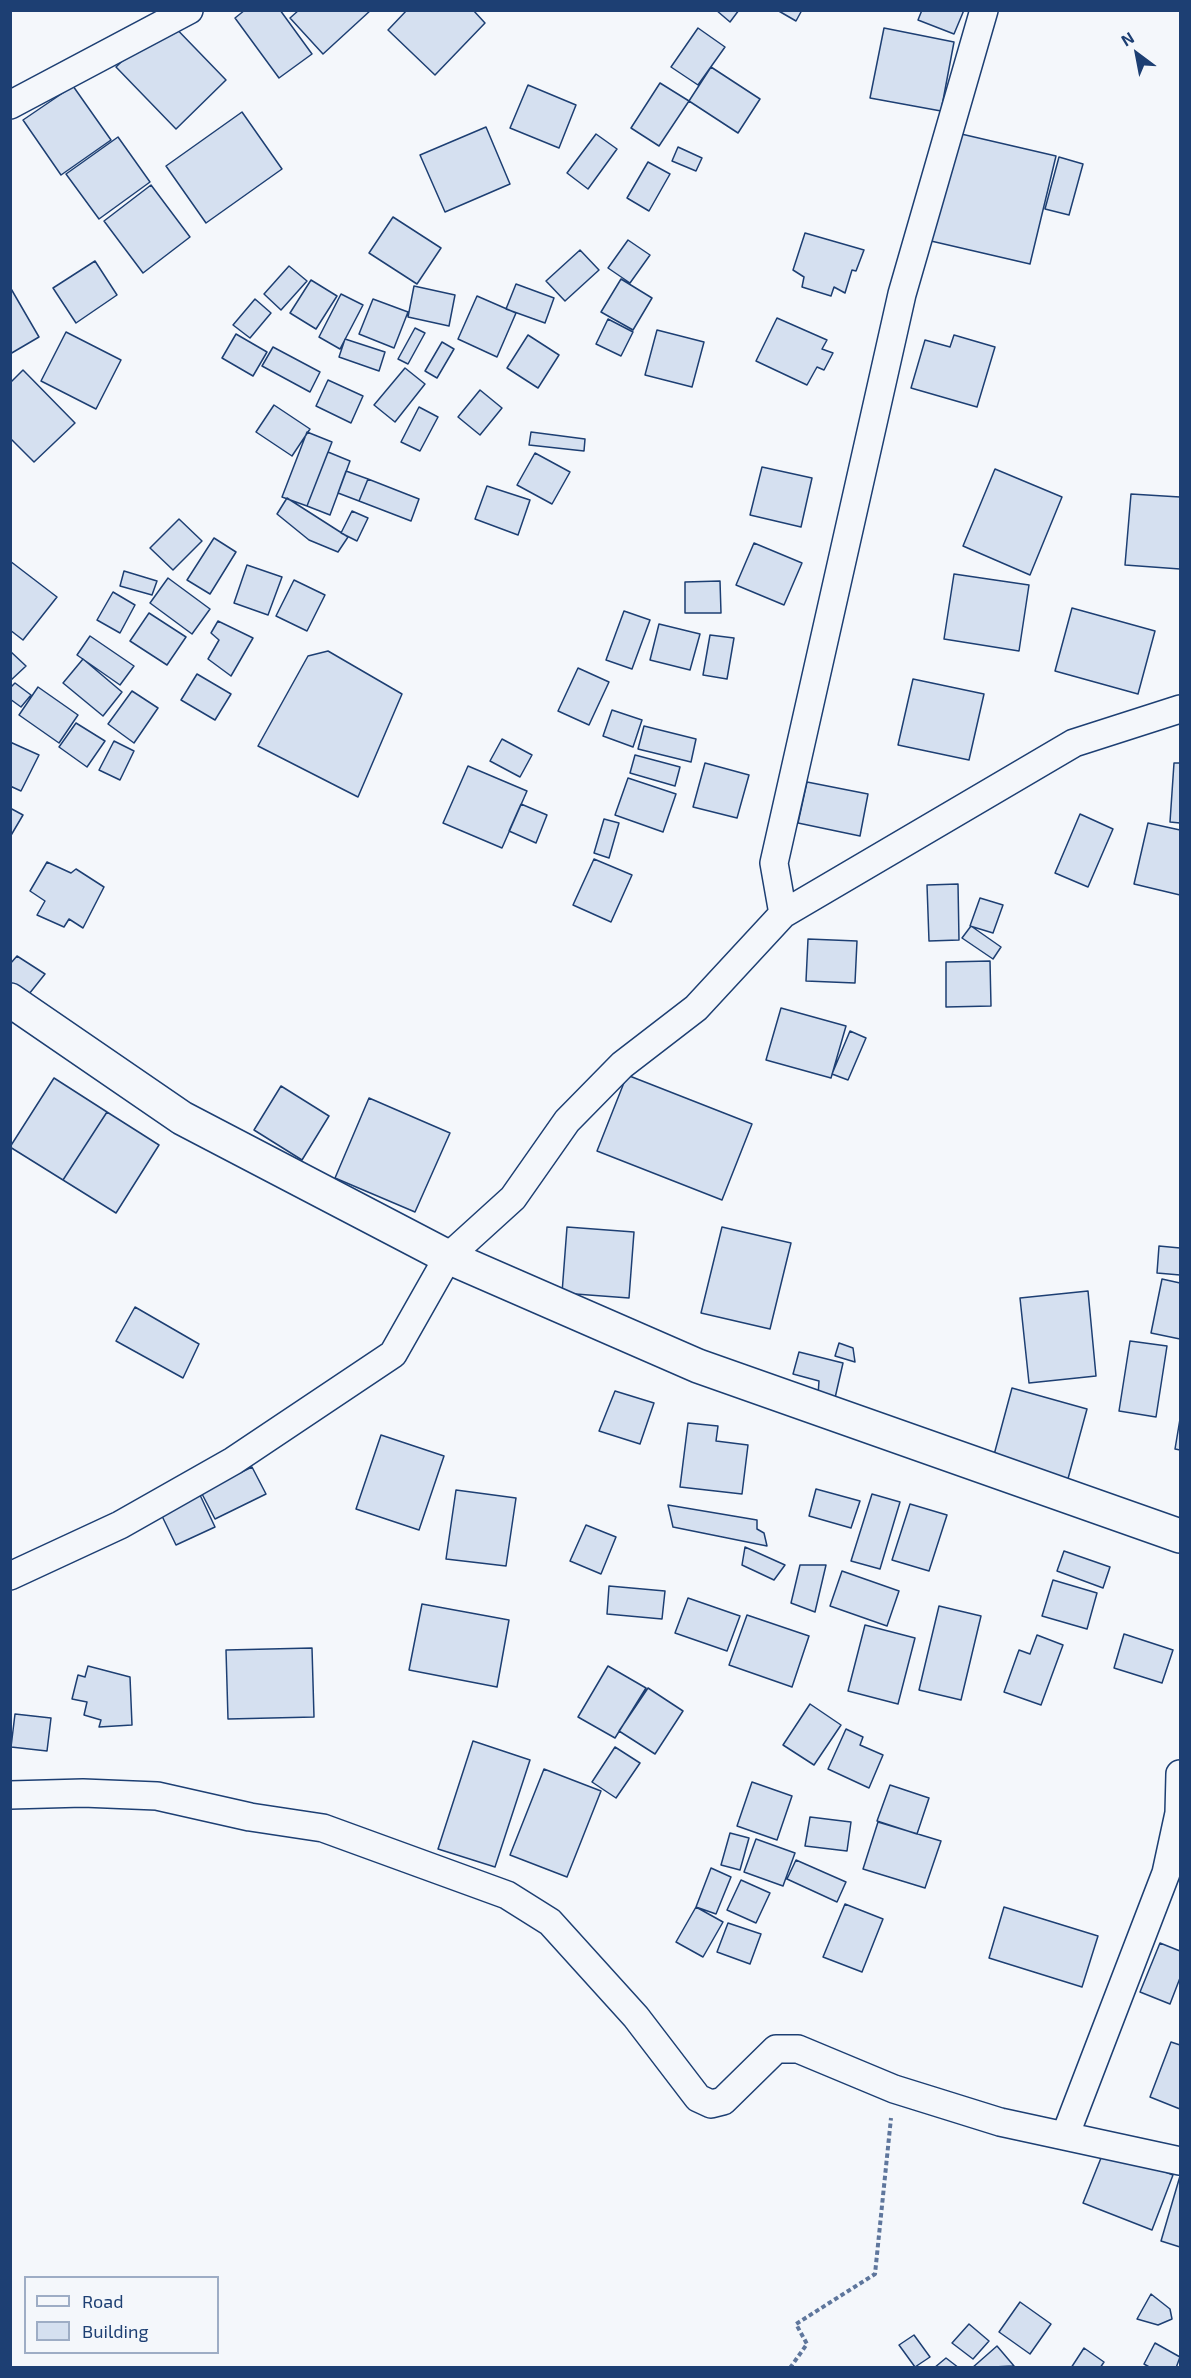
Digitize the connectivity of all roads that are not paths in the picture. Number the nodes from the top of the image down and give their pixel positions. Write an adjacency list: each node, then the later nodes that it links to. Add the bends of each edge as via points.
1 (189, 10): 3 (street)
2 (984, 10): 5 (street, via 902,294 848,526 774,863)
3 (10, 105)
4 (1180, 709): 5 (street, via 1074,743)
5 (783, 914): 7 (street, via 696,1008 622,1065 567,1121 513,1198)
6 (10, 1000): 7 (main road, via 182,1118)
7 (448, 1257): 8 (main road, via 698,1366); 9 (street, via 393,1354 234,1461 120,1525)
8 (1180, 1536)
9 (10, 1576)
10 (1180, 1774): 12 (street, via 1179,1813 1166,1873)
11 (10, 1795): 12 (street, via 157,1796 250,1817 323,1828 507,1895 550,1922 636,2017 698,2098 711,2104 723,2101 776,2049 798,2049 894,2089 1000,2122)
12 (1065, 2136): 13 (street)
13 (1180, 2161)

